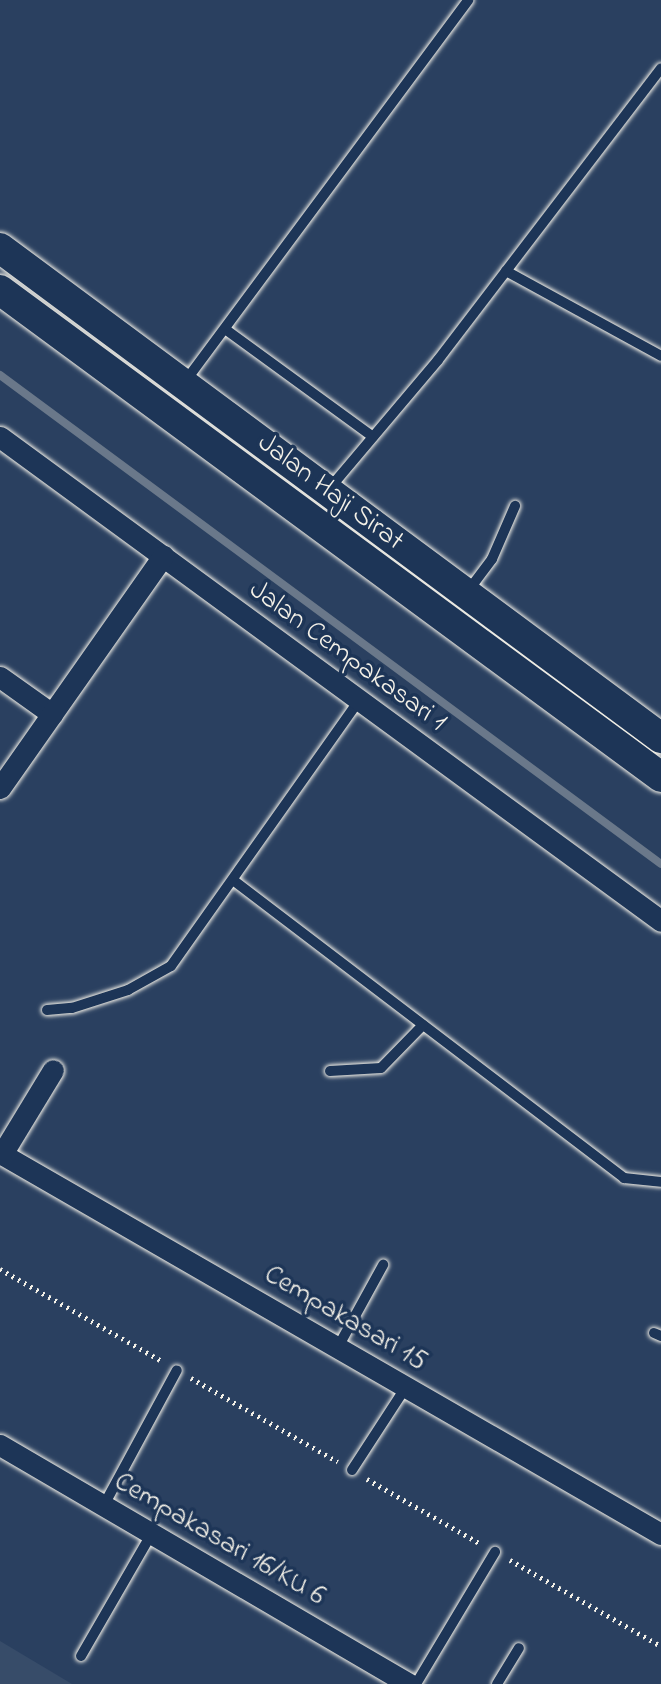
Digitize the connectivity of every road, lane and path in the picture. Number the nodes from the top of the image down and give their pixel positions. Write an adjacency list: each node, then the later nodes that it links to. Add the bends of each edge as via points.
1 (468, 0): 6 (lane)
2 (661, 68): 4 (lane)
3 (0, 248): 8 (main road, Jalan Haji Sirat)
4 (506, 271): 7 (lane); 10 (lane)
5 (0, 290): 19 (main road, Jalan Haji Sirat)
6 (225, 329): 8 (lane); 10 (lane)
7 (661, 356)
8 (183, 384): 11 (main road, Jalan Haji Sirat)
9 (0, 437): 13 (street, Jalan Cempakasari 1)
10 (373, 437): 11 (lane)
11 (327, 491): 14 (main road, Jalan Haji Sirat)
12 (515, 506): 14 (lane, via 492,559)
13 (163, 556): 16 (street, Jalan Cempakasari 1); 17 (street)
14 (466, 594): 18 (main road, Jalan Haji Sirat)
15 (0, 677): 17 (street)
16 (359, 700): 21 (lane); 22 (street, Jalan Cempakasari 1)
17 (51, 714): 20 (street)
18 (661, 738)
19 (661, 777)
20 (0, 788)
21 (233, 880): 23 (lane, via 171,966 128,990 72,1008); 24 (lane)
22 (661, 921)
23 (47, 1010)
24 (423, 1025): 26 (lane, via 381,1068); 28 (lane, via 624,1178)
25 (53, 1070): 27 (street)
26 (330, 1071)
27 (1, 1154): 31 (street, Cempakasari 15)
28 (661, 1182)
29 (383, 1265): 31 (lane)
30 (0, 1269): 32 (path)
31 (338, 1348): 33 (street, Cempakasari 15)
32 (177, 1370): 35 (path); 36 (lane)
33 (406, 1387): 35 (lane); 38 (street, Cempakasari 15)
34 (0, 1445): 36 (street, Cempakasari 16/KU 6)
35 (352, 1470): 39 (path)
36 (104, 1505): 37 (street, Cempakasari 16/KU 6)
37 (152, 1533): 42 (lane); 43 (street, Cempakasari 16/KU 6)
38 (661, 1534)
39 (495, 1552): 40 (path); 44 (lane)
40 (661, 1646)
41 (519, 1648): 45 (lane)
42 (81, 1656)
43 (409, 1684)
44 (416, 1684)
45 (497, 1684)

